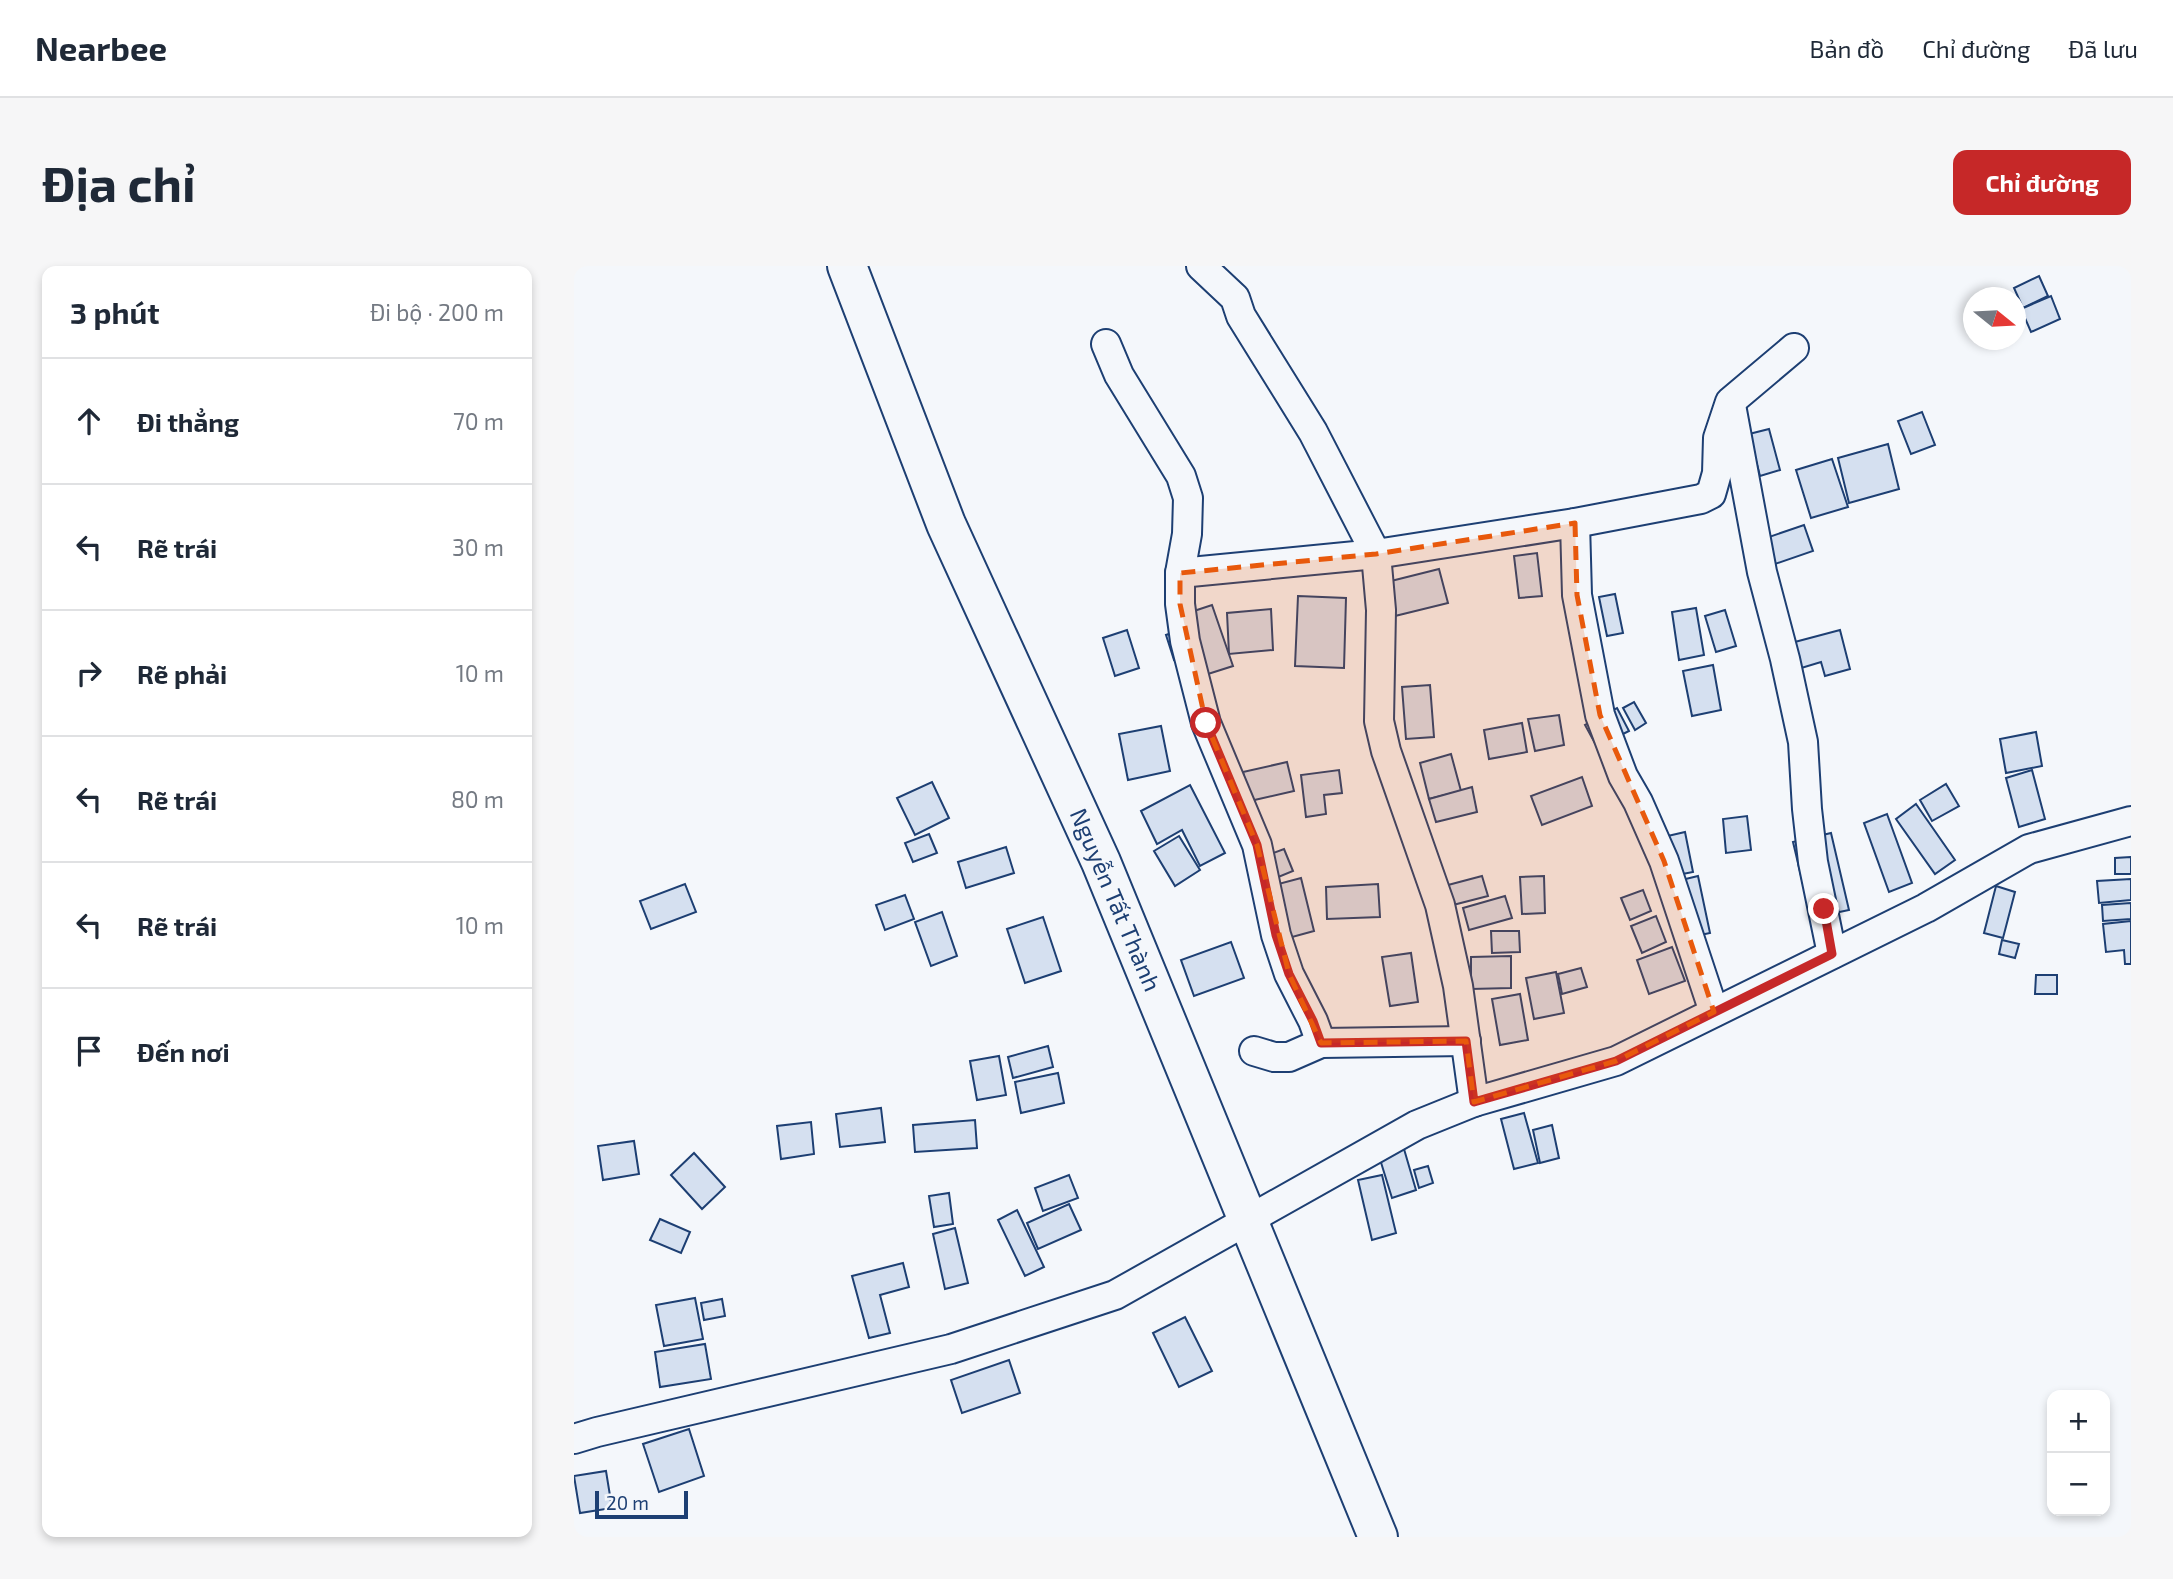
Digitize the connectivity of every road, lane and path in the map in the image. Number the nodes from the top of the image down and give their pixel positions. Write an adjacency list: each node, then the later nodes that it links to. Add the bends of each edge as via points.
1 (847, 266): 16 (main road, Nguyễn Tất Thành, via 946,524 1101,862)
2 (1201, 266): 7 (street, via 1235,298 1241,316 1313,432)
3 (1106, 344): 8 (street, via 1119,375 1166,447 1188,498)
4 (1794, 348): 5 (street)
5 (1730, 402): 6 (street, via 1718,438 1711,494); 10 (street, via 1762,572 1803,742 1813,862)
6 (1575, 523): 7 (street); 11 (street, via 1577,595 1600,715 1664,861)
7 (1376, 554): 8 (street); 12 (street, via 1381,610 1379,721 1440,905)
8 (1180, 573): 13 (street, via 1185,641 1206,723 1257,845 1289,974)
9 (2131, 821): 10 (street, via 2029,849 1926,908)
10 (1832, 954): 11 (street)
11 (1714, 1012): 15 (street, via 1616,1061)
12 (1466, 1041): 13 (street); 15 (street)
13 (1321, 1043): 14 (street, via 1289,1057)
14 (1254, 1051)
15 (1474, 1102): 16 (street, via 1418,1125)
16 (1247, 1221): 17 (street, via 1115,1295 951,1349); 18 (main road, Nguyễn Tất Thành)
17 (574, 1439)
18 (1378, 1537)

